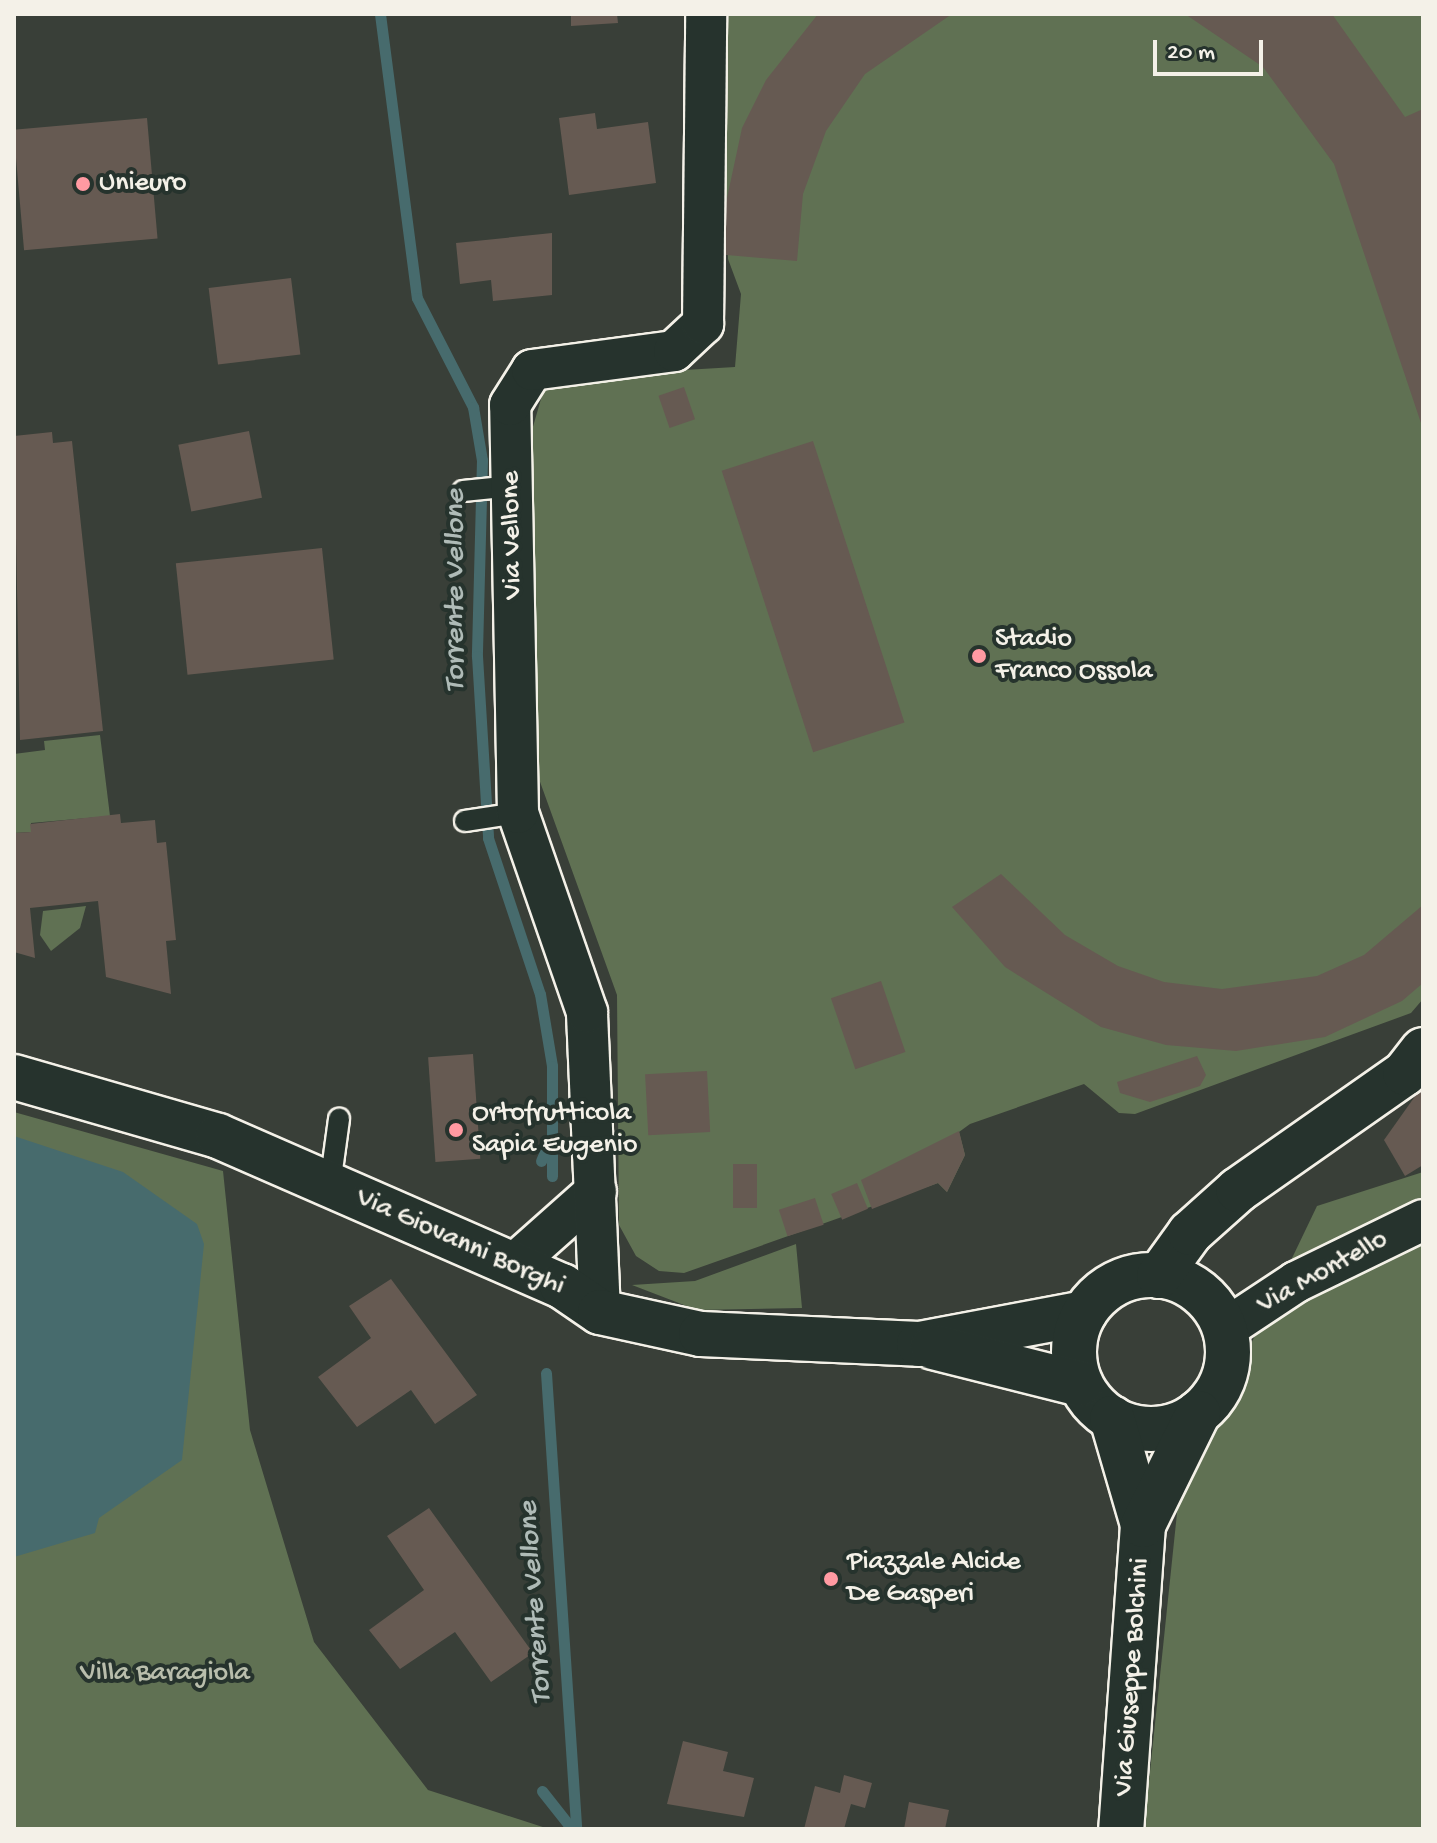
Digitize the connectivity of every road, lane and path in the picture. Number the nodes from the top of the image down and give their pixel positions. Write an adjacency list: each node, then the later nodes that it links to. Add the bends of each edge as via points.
1 (706, 14): 2 (street, Via Vellone, via 703,324 674,351 532,370 510,405)
2 (513, 486): 3 (lane); 4 (street, Via Vellone)
3 (463, 491)
4 (518, 813): 5 (lane); 11 (street, Via Vellone, via 587,1012)
5 (465, 821)
6 (1423, 1050): 10 (main road, via 1405,1073)
7 (14, 1077): 9 (main road, Via Giovanni Borghi, via 218,1136)
8 (339, 1119): 9 (lane)
9 (330, 1185): 13 (main road, Via Giovanni Borghi)
10 (1238, 1190): 14 (main road, via 1190,1233); 15 (main road, via 1211,1242)
11 (596, 1191): 13 (street); 16 (street, Via Vellone)
12 (1423, 1220): 18 (street, Via Montello, via 1296,1282)
13 (513, 1265): 16 (main road, Via Giovanni Borghi)
14 (1159, 1276): 15 (main road); 17 (main road, via 1116,1283)
15 (1200, 1292): 18 (main road)
16 (600, 1312): 19 (main road, Via Giovanni Borghi, via 701,1334)
17 (1084, 1313): 19 (main road, Via Giovanni Borghi); 20 (main road, via 1075,1336)
18 (1225, 1329): 21 (main road, via 1225,1373)
19 (919, 1344): 20 (main road, Via Giovanni Borghi)
20 (1080, 1384): 22 (main road)
21 (1198, 1413): 22 (main road, via 1156,1429); 23 (main road)
22 (1112, 1418): 23 (main road)
23 (1143, 1525): 24 (main road, Via Giuseppe Bolchini)
24 (1121, 1829)

